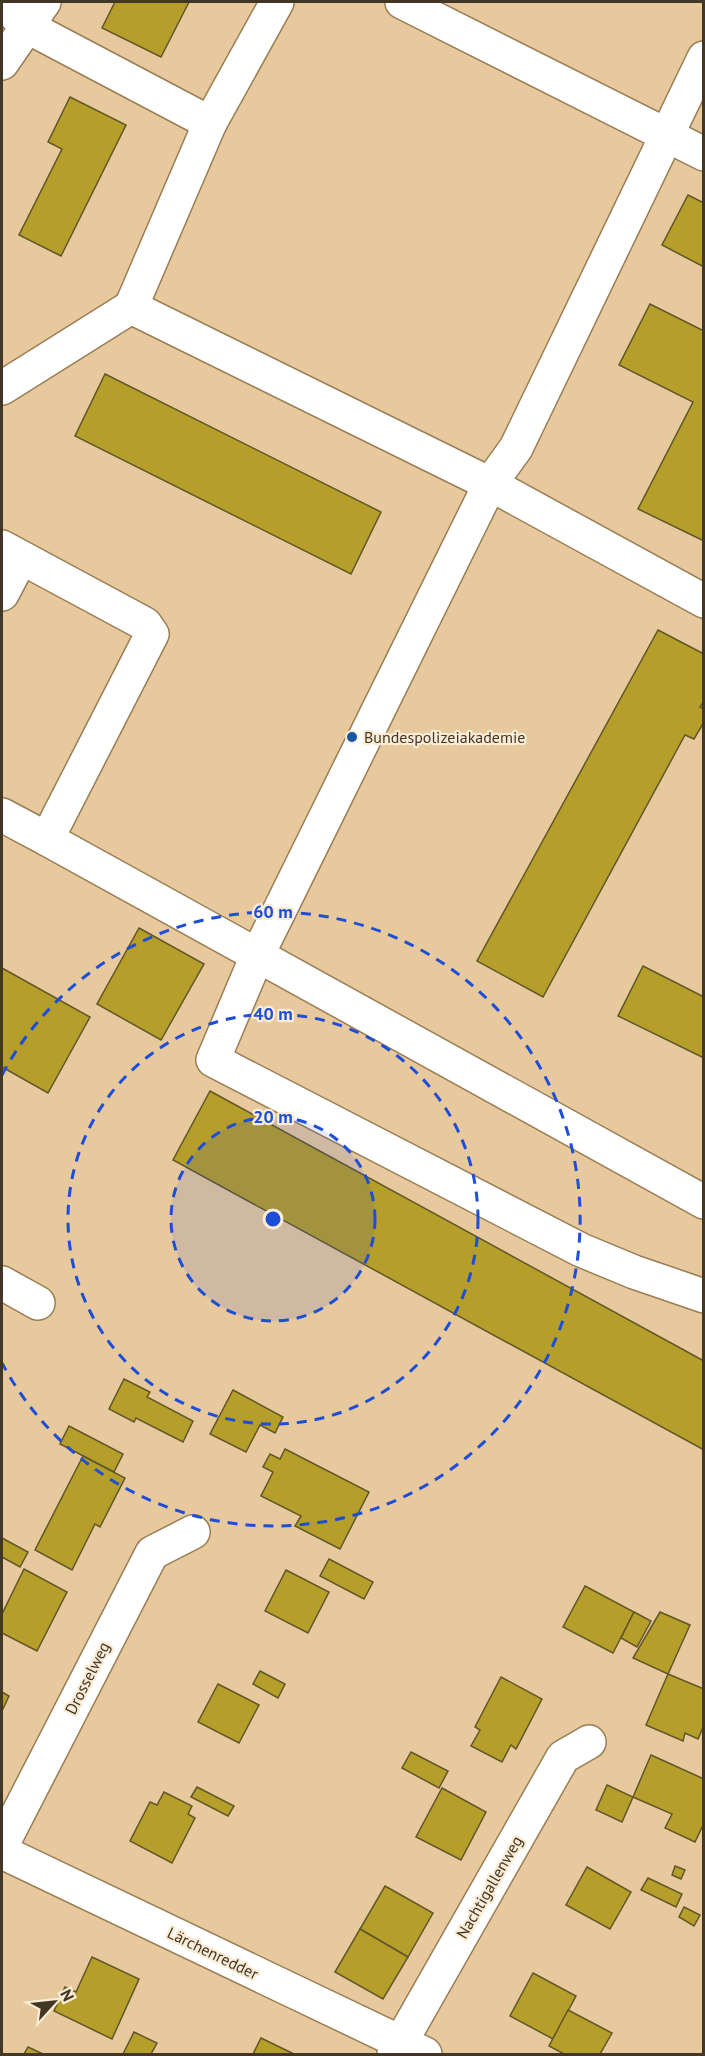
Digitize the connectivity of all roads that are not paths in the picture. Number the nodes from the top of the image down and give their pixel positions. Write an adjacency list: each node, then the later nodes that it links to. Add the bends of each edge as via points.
1 (2, 2): 4 (street)
2 (277, 2): 7 (street)
3 (402, 2): 8 (street)
4 (36, 14): 6 (street); 7 (street)
5 (704, 58): 8 (street)
6 (2, 63)
7 (210, 123): 10 (street)
8 (664, 136): 9 (street); 12 (street, via 516,448)
9 (704, 154)
10 (131, 307): 11 (street); 12 (street)
11 (2, 388)
12 (490, 484): 15 (street); 18 (street)
13 (11, 553): 14 (street); 17 (street, via 145,624 152,634)
14 (2, 594)
15 (704, 601)
16 (2, 815): 17 (street)
17 (47, 840): 18 (street)
18 (257, 956): 19 (street); 21 (street, via 213,1060 581,1250)
19 (704, 1202)
20 (2, 1283): 22 (street)
21 (704, 1296)
22 (38, 1303)
23 (193, 1532): 25 (street, Drosselweg, via 152,1553)
24 (589, 1742): 27 (street, Nachtigallenweg, via 562,1757)
25 (2, 1845)
26 (2, 1852): 27 (street, Lärchenredder)
27 (407, 2051)

